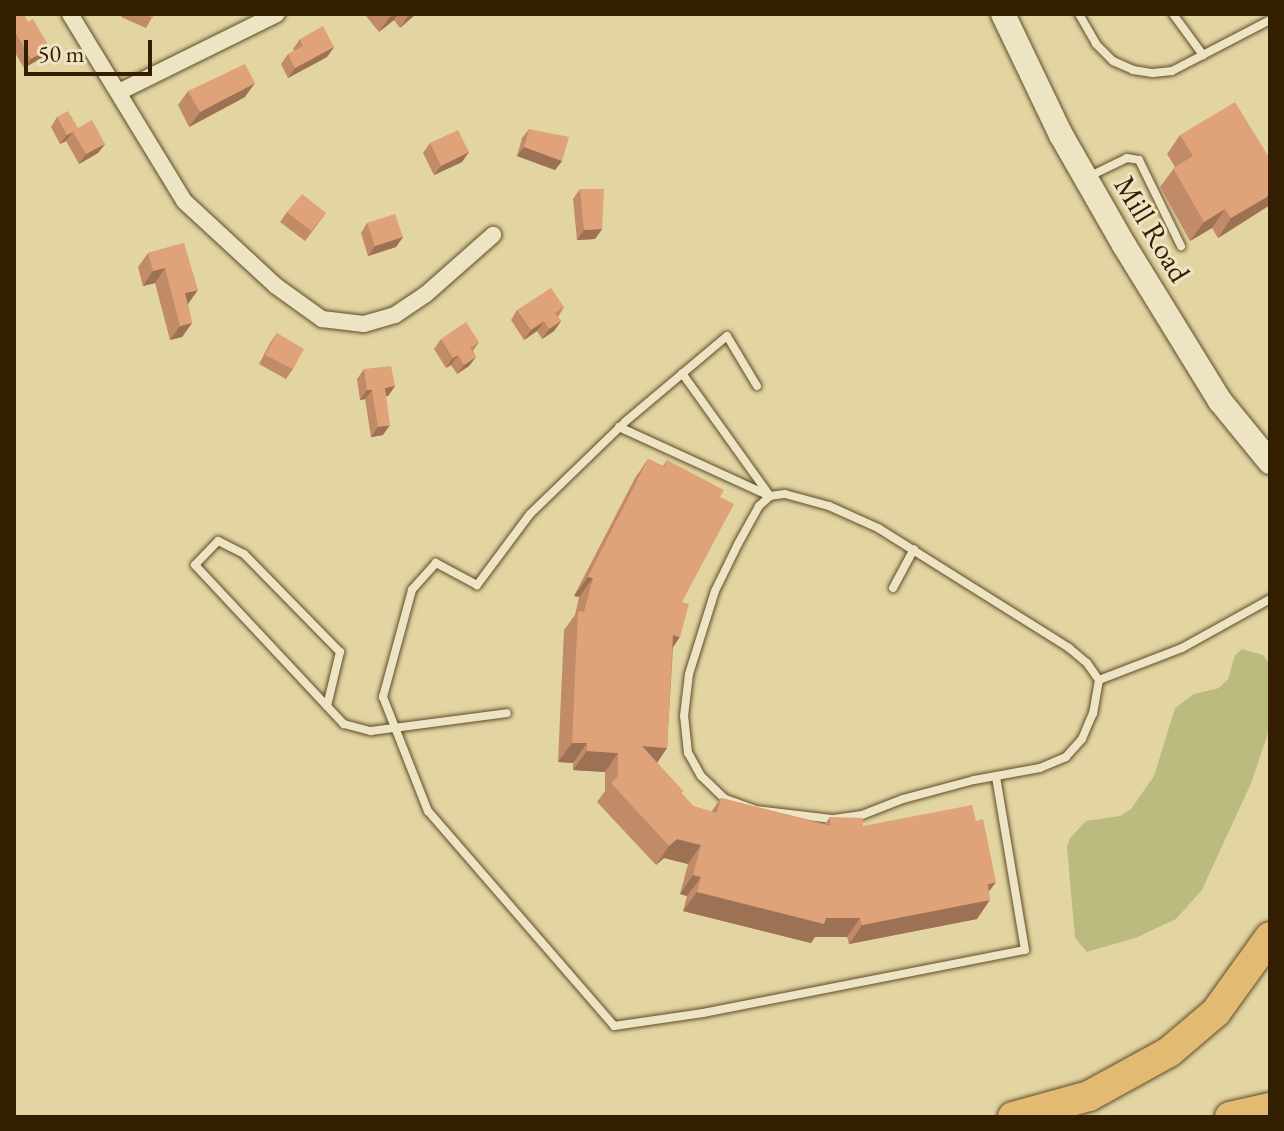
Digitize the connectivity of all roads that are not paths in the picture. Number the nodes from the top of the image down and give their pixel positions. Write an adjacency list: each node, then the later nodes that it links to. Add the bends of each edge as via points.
1 (70, 14): 8 (street)
2 (277, 14): 8 (street)
3 (1003, 14): 9 (main road, Mill Road)
4 (1079, 14): 7 (lane, via 1096,44 1113,61 1133,70 1172,71)
5 (1173, 14): 7 (lane)
6 (1270, 20): 7 (lane)
7 (1203, 55)
8 (119, 92): 10 (street, via 184,201 235,250 322,319 364,324 395,315)
9 (1085, 178): 11 (lane, via 1127,158 1139,160); 15 (main road, Mill Road, via 1220,401)
10 (493, 235)
11 (1181, 246)
12 (682, 373): 13 (lane, via 727,336); 14 (lane); 16 (lane)
13 (757, 386)
14 (619, 427): 16 (lane); 23 (lane, via 530,514 477,585 436,563 412,590 383,697)
15 (1270, 462)
16 (770, 496): 17 (lane, via 785,494 829,506); 24 (lane, via 759,506 715,591 689,674 684,716 688,753 701,776 725,799 756,810 832,819)
17 (914, 549): 18 (lane); 20 (lane, via 1069,648)
18 (893, 588)
19 (1270, 599): 20 (lane, via 1182,648)
20 (1099, 680): 24 (lane, via 1082,739 1066,757)
21 (327, 706): 21 (lane, via 195,565 218,541 244,554 340,652); 23 (lane, via 344,724 371,731)
22 (507, 713): 23 (lane)
23 (396, 729): 24 (lane, via 428,811 614,1026 1025,950)
24 (996, 776)
25 (1270, 937): 27 (highway, via 1216,1012 1169,1052 1089,1096)
26 (1270, 1108): 28 (highway)
27 (1013, 1117)
28 (1230, 1117)

